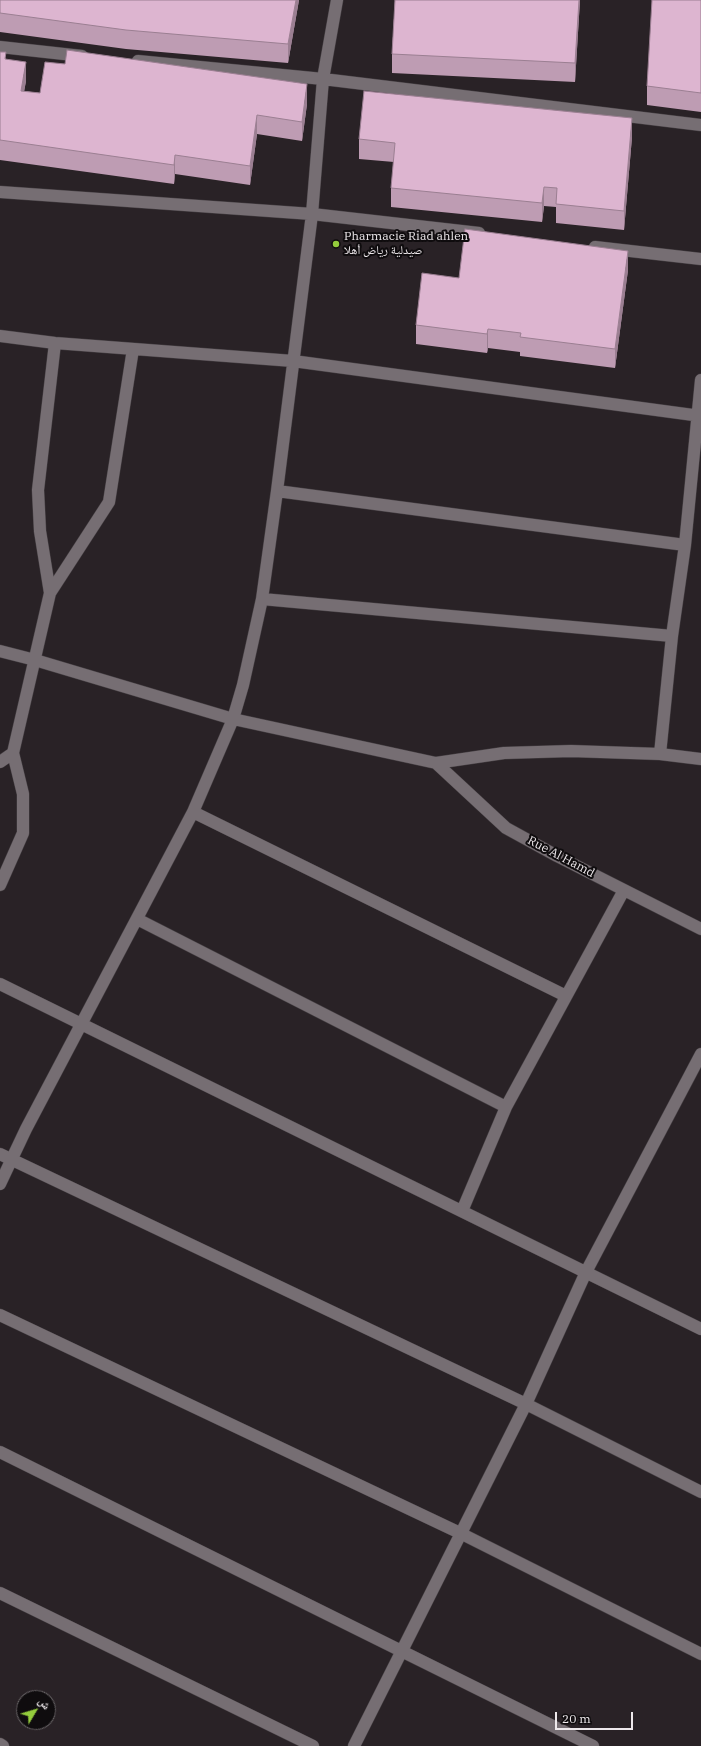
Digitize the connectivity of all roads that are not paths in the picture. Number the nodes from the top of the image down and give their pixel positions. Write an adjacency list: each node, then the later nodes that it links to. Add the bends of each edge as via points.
1 (337, 0): 5 (street)
2 (0, 48): 3 (street)
3 (94, 57)
4 (126, 60): 5 (street)
5 (323, 79): 6 (street); 8 (street)
6 (701, 125)
7 (0, 192): 8 (street)
8 (312, 214): 9 (street); 15 (street)
9 (487, 234)
10 (582, 245): 11 (street)
11 (701, 259)
12 (0, 336): 13 (street)
13 (55, 343): 14 (street); 20 (street, via 38,490 40,531)
14 (133, 349): 15 (street); 20 (street, via 110,502)
15 (293, 361): 17 (street); 18 (street)
16 (701, 380): 17 (street)
17 (699, 415): 19 (street)
18 (277, 491): 19 (street); 21 (street)
19 (685, 545): 22 (street)
20 (50, 593): 24 (street)
21 (262, 599): 22 (street); 25 (street)
22 (672, 636): 27 (street)
23 (0, 651): 24 (street)
24 (35, 660): 25 (street); 26 (street)
25 (233, 719): 30 (street); 31 (street)
26 (14, 753): 29 (street); 32 (street, via 23,794 22,833)
27 (660, 754): 28 (street); 30 (street, via 571,751 504,753)
28 (701, 759)
29 (0, 762)
30 (436, 762): 33 (street, Rue Al Hamd, via 506,828)
31 (193, 812): 34 (street); 37 (street)
32 (0, 885)
33 (624, 890): 35 (street, Rue Al Hamd); 37 (street)
34 (137, 919): 38 (street); 40 (street)
35 (701, 929)
36 (0, 984): 38 (street)
37 (566, 996): 40 (street)
38 (82, 1024): 42 (street, via 26,1129); 44 (street)
39 (701, 1054): 45 (street)
40 (506, 1108): 44 (street)
41 (0, 1154): 42 (street)
42 (12, 1161): 43 (street); 48 (street)
43 (0, 1184)
44 (462, 1211): 45 (street)
45 (586, 1272): 47 (street); 48 (street)
46 (0, 1315): 51 (street)
47 (701, 1329)
48 (526, 1404): 50 (street); 51 (street)
49 (0, 1452): 53 (street)
50 (701, 1492)
51 (460, 1533): 53 (street); 54 (street)
52 (0, 1592): 57 (street)
53 (402, 1651): 58 (street); 59 (street)
54 (701, 1654)
55 (0, 1744): 56 (street)
56 (3, 1746)
57 (313, 1746)
58 (354, 1746)
59 (593, 1746)

